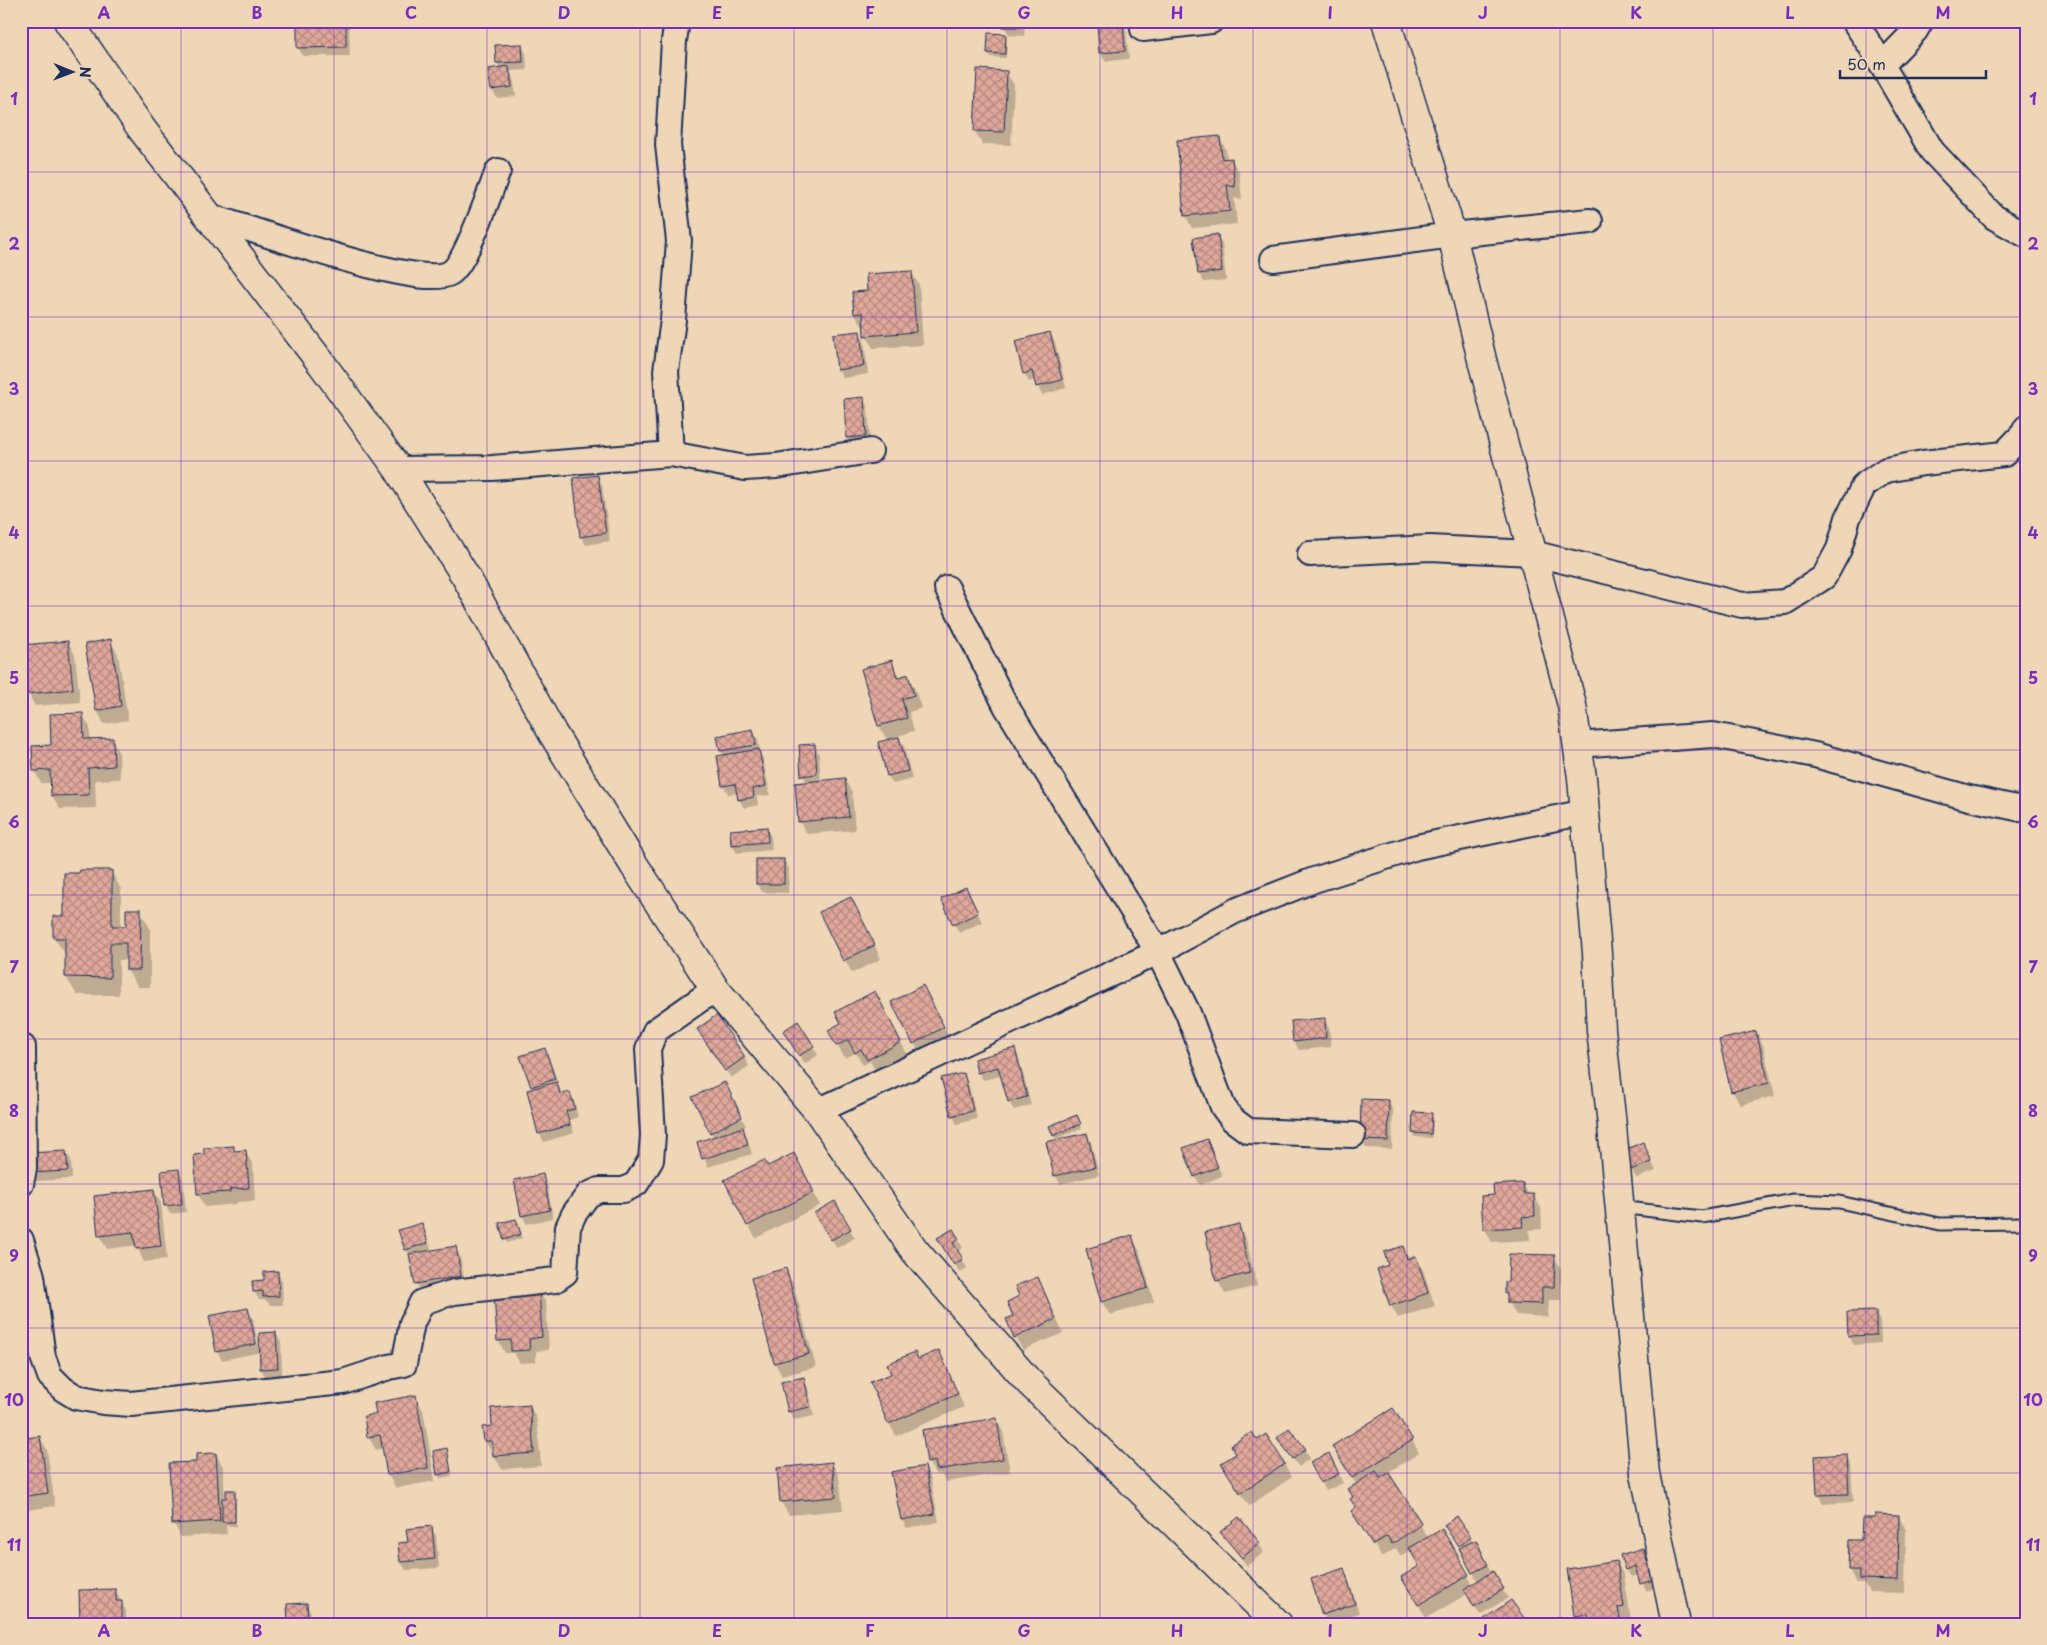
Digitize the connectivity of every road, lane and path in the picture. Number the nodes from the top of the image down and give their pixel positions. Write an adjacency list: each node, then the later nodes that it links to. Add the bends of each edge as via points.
1 (68, 21): 10 (main road, via 141,128)
2 (678, 21): 17 (street, via 668,145 679,242 674,320 666,371)
3 (1211, 21): 7 (street)
4 (1386, 21): 12 (main road)
5 (1854, 21): 8 (street)
6 (1921, 21): 8 (street)
7 (1143, 29)
8 (1882, 65): 13 (street, via 1932,151 1994,217)
9 (498, 171): 10 (street, via 462,259 451,273 437,277 416,277 309,249)
10 (208, 216): 18 (main road)
11 (1590, 221): 12 (street)
12 (1452, 235): 14 (street); 19 (main road)
13 (2026, 235)
14 (1273, 259)
15 (2026, 428): 19 (street, via 2004,454 1886,470 1864,485 1848,518 1839,550 1824,577 1785,602 1742,605)
16 (870, 451): 17 (street, via 745,468)
17 (671, 454): 18 (street, via 492,468)
18 (398, 469): 26 (main road, via 466,576 553,734)
19 (1532, 552): 20 (street, via 1430,548); 22 (main road, via 1572,705)
20 (1310, 554)
21 (948, 588): 25 (street, via 1006,706)
22 (1577, 744): 23 (street, via 1713,735 1815,755 1969,798); 24 (main road)
23 (2026, 810)
24 (1585, 812): 25 (street, via 1417,847 1314,880 1235,911); 31 (main road, via 1601,1030)
25 (1158, 952): 28 (street); 29 (street, via 1188,1012 1223,1106 1232,1119 1248,1130)
26 (715, 989): 28 (main road); 33 (street, via 655,1031 648,1049 653,1135 651,1160 636,1184 624,1190 599,1190 588,1195 568,1226 565,1273 555,1280 454,1292 422,1302 412,1323 404,1364 343,1382 131,1404 76,1397 50,1376 43,1357 32,1276)
27 (23, 1047): 30 (street, via 24,1168)
28 (818, 1111): 34 (main road, via 915,1251 1027,1380)
29 (1353, 1135)
30 (21, 1184)
31 (1619, 1207): 32 (lane, via 1702,1217 1794,1200 1821,1201 1840,1202 1940,1224); 35 (main road, via 1645,1474)
32 (2026, 1223)
33 (21, 1240)
34 (1278, 1624)
35 (1676, 1624)

